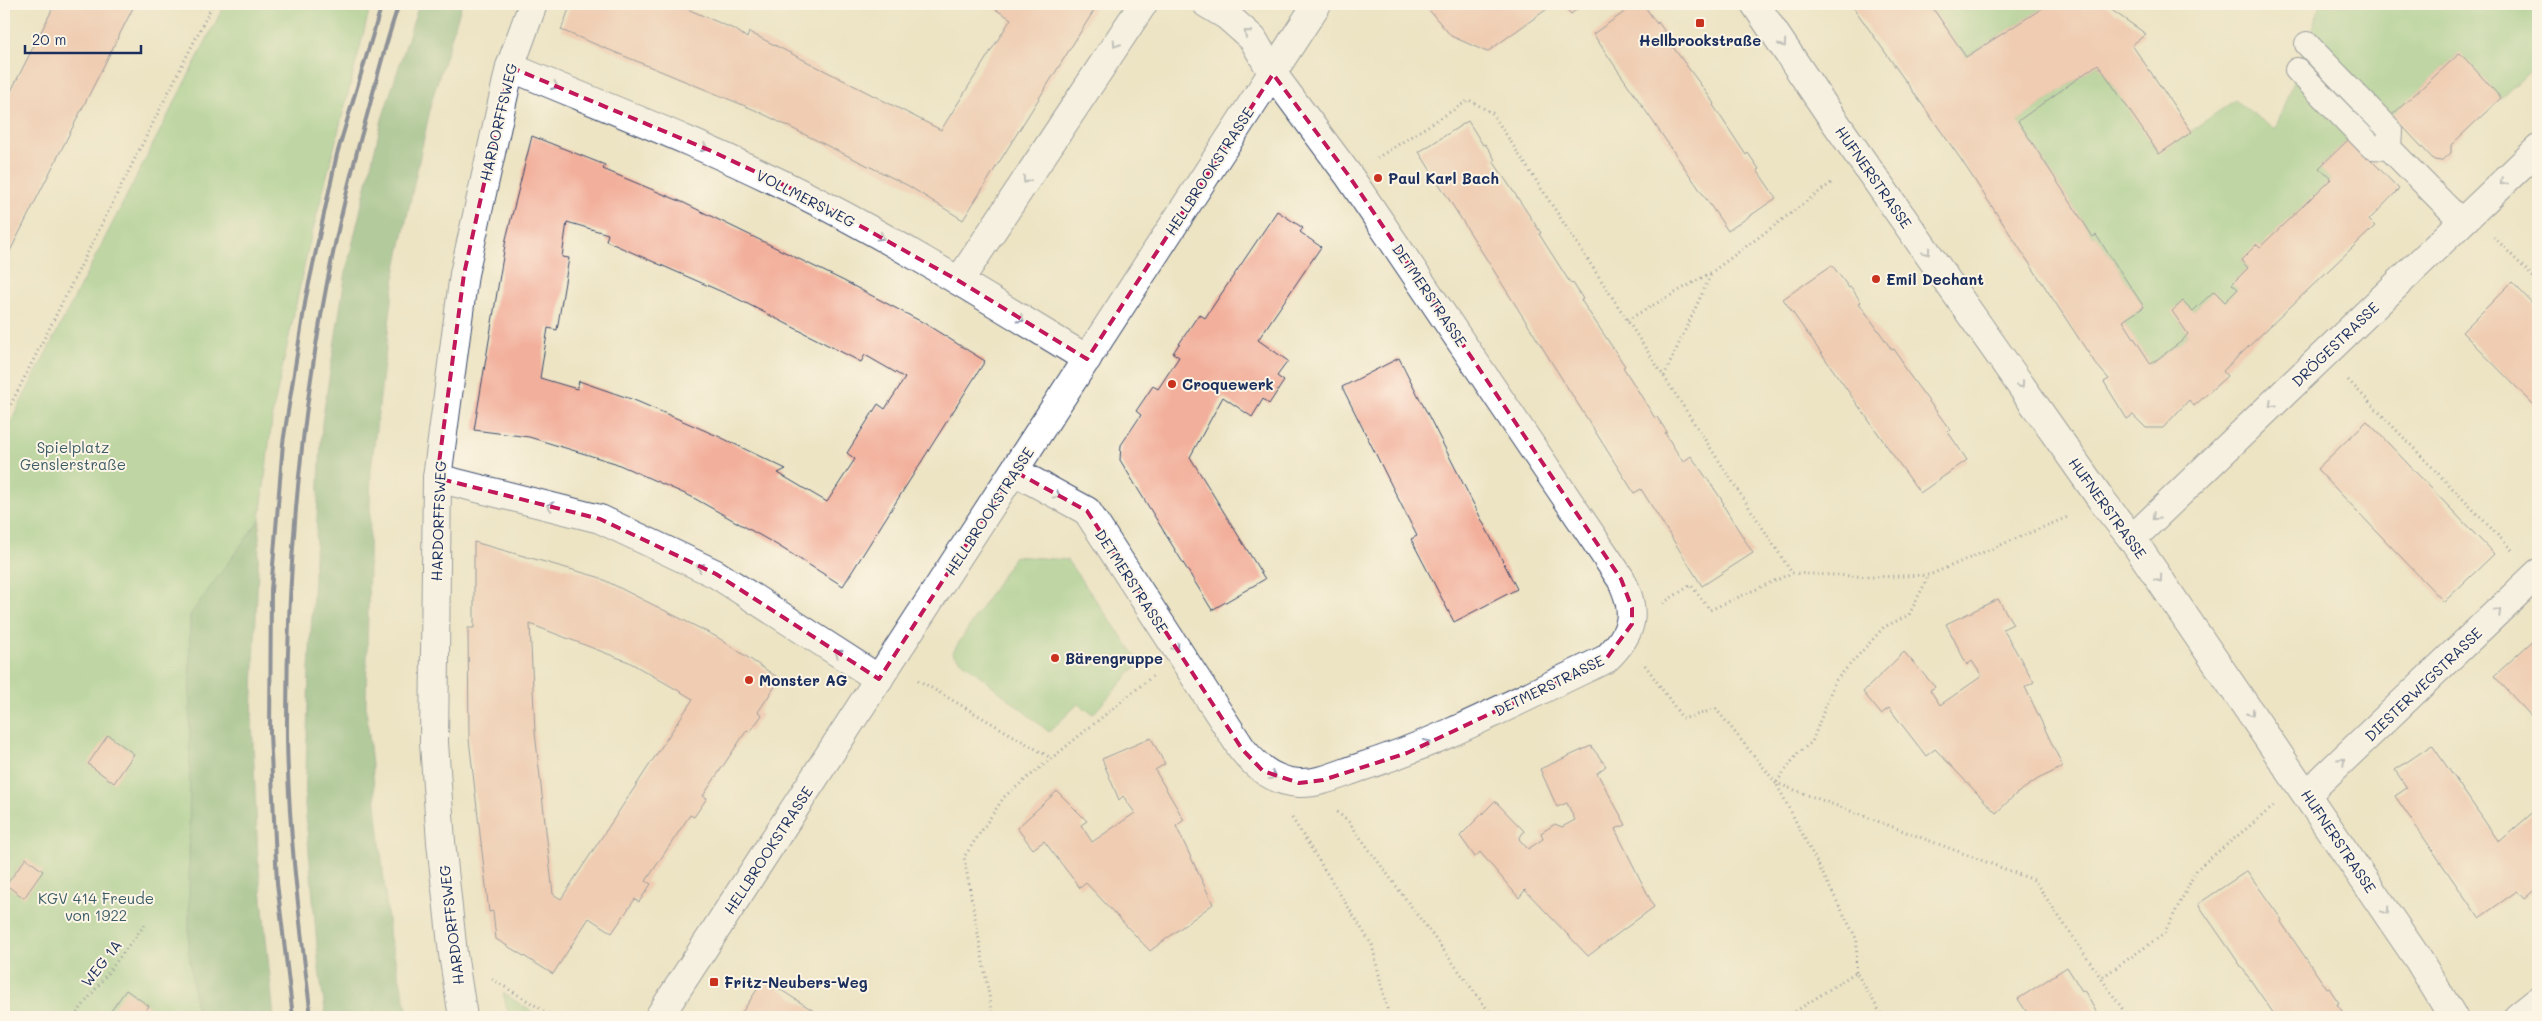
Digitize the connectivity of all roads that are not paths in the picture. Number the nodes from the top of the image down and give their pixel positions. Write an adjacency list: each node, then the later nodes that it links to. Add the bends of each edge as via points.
1 (533, 4): 7 (street, HARDORFFSWEG)
2 (1142, 4): 13 (street, one-way to 13)
3 (1207, 4): 9 (street, DETMERSTRASSE, one-way to 3, via 1253,39 1227,16)
4 (1317, 4): 9 (street, HELLBROOKSTRASSE)
5 (1755, 4): 17 (street, HUFNERSTRASSE, one-way to 17)
6 (2307, 44): 10 (lane, via 2390,130)
7 (510, 67): 13 (street, VOLLMERSWEG, one-way to 13, via 708,150 803,194); 16 (street, HARDORFFSWEG, via 464,274)
8 (2297, 70): 10 (lane, via 2372,147)
9 (1273, 74): 14 (street, HELLBROOKSTRASSE); 15 (street, DETMERSTRASSE, one-way to 9, via 1087,511 1242,750 1253,763 1276,778 1299,783 1323,780 1407,753 1606,659 1628,630 1632,608 1621,579 1349,176)
10 (2389, 148): 12 (lane)
11 (2538, 149): 12 (street, DRÖGESTRASSE, one-way to 12)
12 (2466, 218): 17 (street, DRÖGESTRASSE, one-way to 17)
13 (959, 281): 14 (street, VOLLMERSWEG, one-way to 14)
14 (1087, 359): 15 (street, HELLBROOKSTRASSE)
15 (1014, 471): 19 (street, HELLBROOKSTRASSE)
16 (437, 478): 19 (street, one-way to 16, via 716,574 600,519); 22 (street, HARDORFFSWEG, via 434,743 441,842)
17 (2132, 539): 20 (street, HUFNERSTRASSE, one-way to 20)
18 (2537, 574): 20 (street, DIESTERWEGSTRASSE, one-way to 18)
19 (884, 671): 23 (street, HELLBROOKSTRASSE)
20 (2304, 789): 24 (street, HUFNERSTRASSE, one-way to 24)
21 (2538, 1000): 25 (street)
22 (463, 1017)
23 (659, 1017)
24 (2453, 1017)
25 (2518, 1017)

